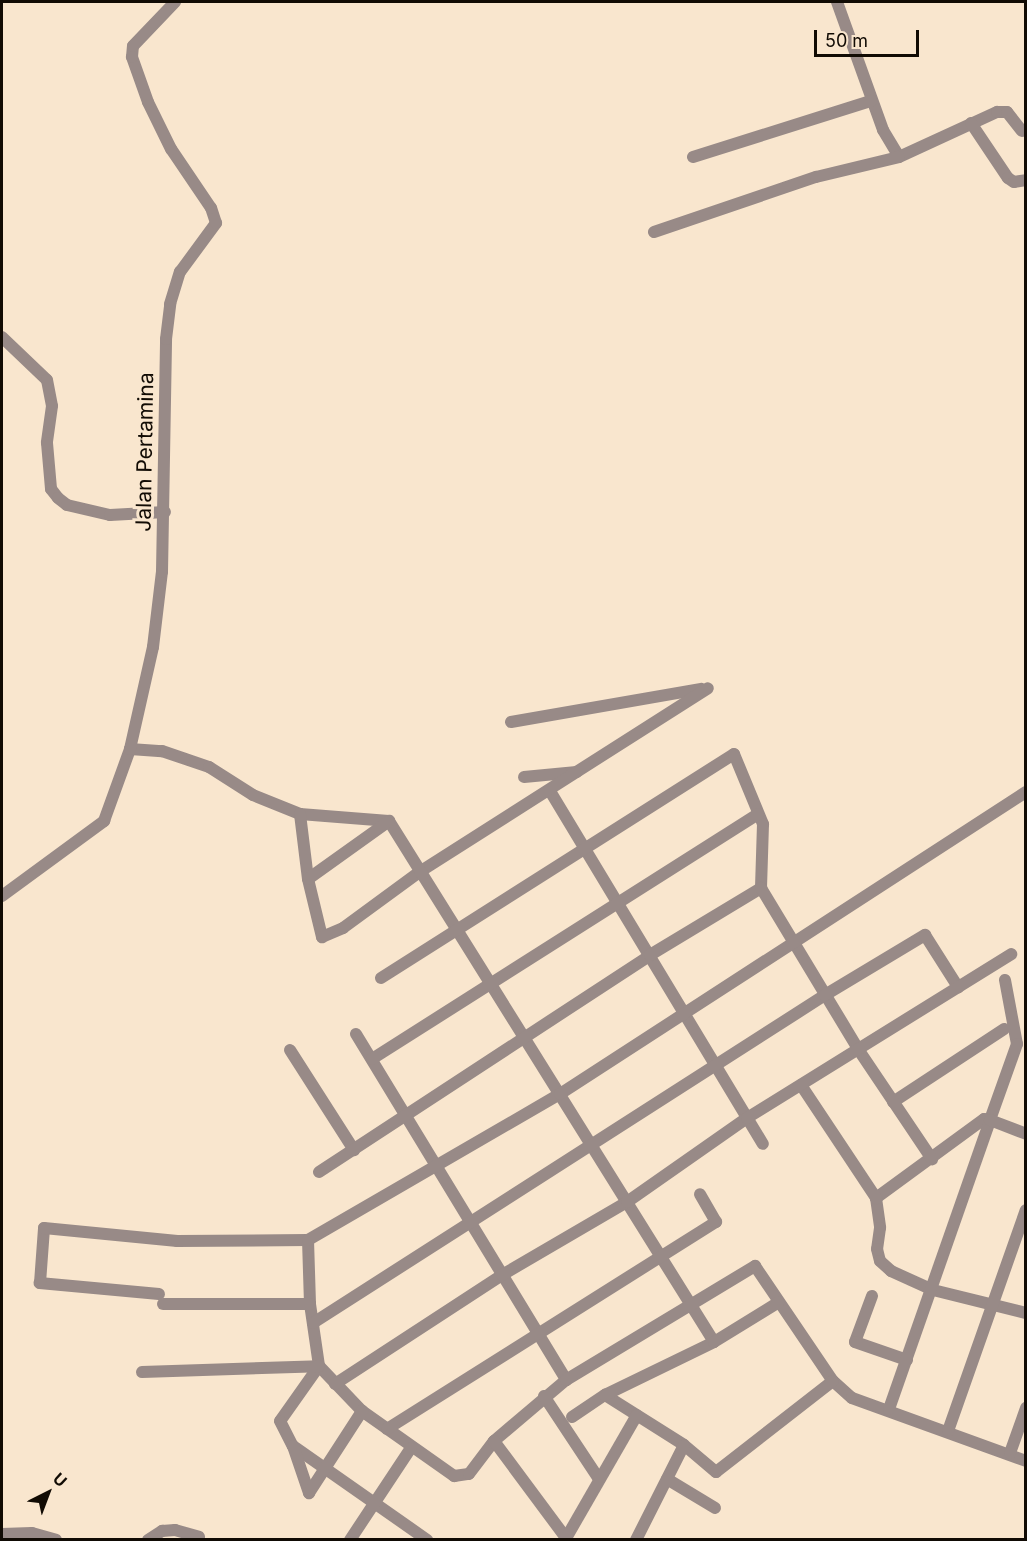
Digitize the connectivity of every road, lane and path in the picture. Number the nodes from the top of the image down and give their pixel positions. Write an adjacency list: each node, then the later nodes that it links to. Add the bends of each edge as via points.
1 (175, 2): 11 (street, Jalan Pertamina, via 133,46 132,57 157,121 211,208 216,223 180,272 170,304 166,339)
2 (837, 2): 3 (street)
3 (871, 101): 6 (street); 7 (street)
4 (971, 123): 5 (street, via 1006,112); 7 (street); 8 (street, via 1010,180)
5 (1022, 131)
6 (693, 157)
7 (899, 157): 9 (street, via 816,177)
8 (1026, 180)
9 (654, 232)
10 (2, 337): 11 (street, via 47,380 52,406 47,443 51,489 58,498 67,505 110,515)
11 (165, 512): 13 (street, Jalan Pertamina, via 160,602)
12 (511, 722): 14 (street, via 708,688)
13 (130, 749): 18 (street, via 162,751 209,767 253,795); 25 (street, Jalan Pertamina, via 104,821)
14 (580, 772): 15 (street); 16 (street)
15 (524, 777)
16 (550, 792): 21 (street); 22 (street)
17 (1026, 792): 28 (street)
18 (300, 814): 20 (street); 23 (street)
19 (758, 814): 21 (street, via 734,754); 24 (street, via 765,847); 26 (street)
20 (389, 820): 22 (street); 23 (street)
21 (585, 846): 26 (street); 27 (street)
22 (421, 871): 23 (street, via 343,928 322,938); 27 (street)
23 (308, 879)
24 (761, 888): 28 (street); 30 (street)
25 (2, 896)
26 (620, 903): 30 (street); 33 (street)
27 (457, 930): 31 (street); 33 (street)
28 (795, 944): 35 (street); 36 (street)
29 (1011, 954): 34 (street)
30 (650, 955): 36 (street); 39 (street)
31 (381, 978)
32 (1005, 980): 49 (street, via 1017,1044)
33 (490, 983): 39 (street); 42 (street)
34 (958, 987): 35 (street, via 925,935); 40 (street)
35 (825, 995): 40 (street); 43 (street)
36 (685, 1013): 43 (street); 45 (street)
37 (1004, 1029): 46 (street)
38 (356, 1034): 42 (street)
39 (525, 1039): 45 (street); 47 (street)
40 (858, 1049): 44 (street); 46 (street)
41 (290, 1050): 53 (street)
42 (372, 1059): 47 (street)
43 (717, 1067): 48 (street); 51 (street)
44 (801, 1085): 48 (street); 58 (street)
45 (560, 1094): 51 (street); 55 (street)
46 (893, 1102): 54 (street)
47 (407, 1117): 53 (street); 55 (street)
48 (747, 1118): 52 (street); 59 (street)
49 (990, 1120): 50 (street); 54 (street, via 984,1119); 65 (street)
50 (1026, 1134)
51 (591, 1144): 59 (street); 61 (street)
52 (763, 1144)
53 (354, 1150): 56 (street)
54 (932, 1159): 58 (street)
55 (438, 1168): 61 (street); 62 (street)
56 (319, 1172)
57 (700, 1194): 63 (street, via 716,1222)
58 (876, 1198): 65 (street, via 880,1261 891,1271)
59 (627, 1202): 63 (street); 64 (street)
60 (1026, 1210): 69 (street)
61 (470, 1222): 64 (street); 72 (street)
62 (308, 1240): 68 (street); 68 (street, via 177,1241 44,1228 40,1283 161,1299)
63 (661, 1257): 70 (street); 73 (street)
64 (502, 1275): 73 (street); 80 (street)
65 (933, 1290): 69 (street); 75 (street)
66 (872, 1296): 75 (street, via 855,1342)
67 (778, 1302): 70 (street, via 755,1266); 74 (street); 79 (street)
68 (310, 1304): 72 (street)
69 (989, 1305): 71 (street); 89 (street)
70 (692, 1307): 74 (street); 78 (street)
71 (1026, 1313)
72 (313, 1323): 76 (street)
73 (538, 1335): 78 (street); 88 (street)
74 (714, 1342): 81 (street)
75 (906, 1360): 84 (street)
76 (319, 1366): 77 (street); 80 (street); 92 (street, via 280,1421)
77 (142, 1372)
78 (566, 1380): 82 (street)
79 (833, 1381): 84 (street, via 852,1398); 91 (street, via 716,1472)
80 (335, 1384): 85 (street)
81 (605, 1395): 86 (street); 87 (street)
82 (544, 1396): 90 (street); 97 (street)
83 (1026, 1407): 94 (street)
84 (889, 1409): 89 (street)
85 (362, 1412): 88 (street); 96 (street)
86 (637, 1415): 91 (street); 97 (street)
87 (572, 1416)
88 (387, 1429): 93 (street)
89 (948, 1431): 94 (street)
90 (494, 1441): 93 (street, via 469,1474 454,1476); 107 (street)
91 (684, 1445): 98 (street)
92 (293, 1446): 96 (street); 96 (street, via 309,1493)
93 (411, 1448): 99 (street)
94 (1010, 1453): 95 (street)
95 (1026, 1461)
96 (326, 1467): 99 (street)
97 (599, 1479): 107 (street)
98 (667, 1479): 100 (street); 108 (street)
99 (372, 1502): 105 (street); 106 (street)
100 (715, 1508)
101 (2, 1534): 103 (street, via 32,1533)
102 (199, 1537): 104 (street, via 175,1530 162,1531)
103 (56, 1539)
104 (148, 1539)
105 (350, 1539)
106 (425, 1539)
107 (566, 1539)
108 (636, 1539)

